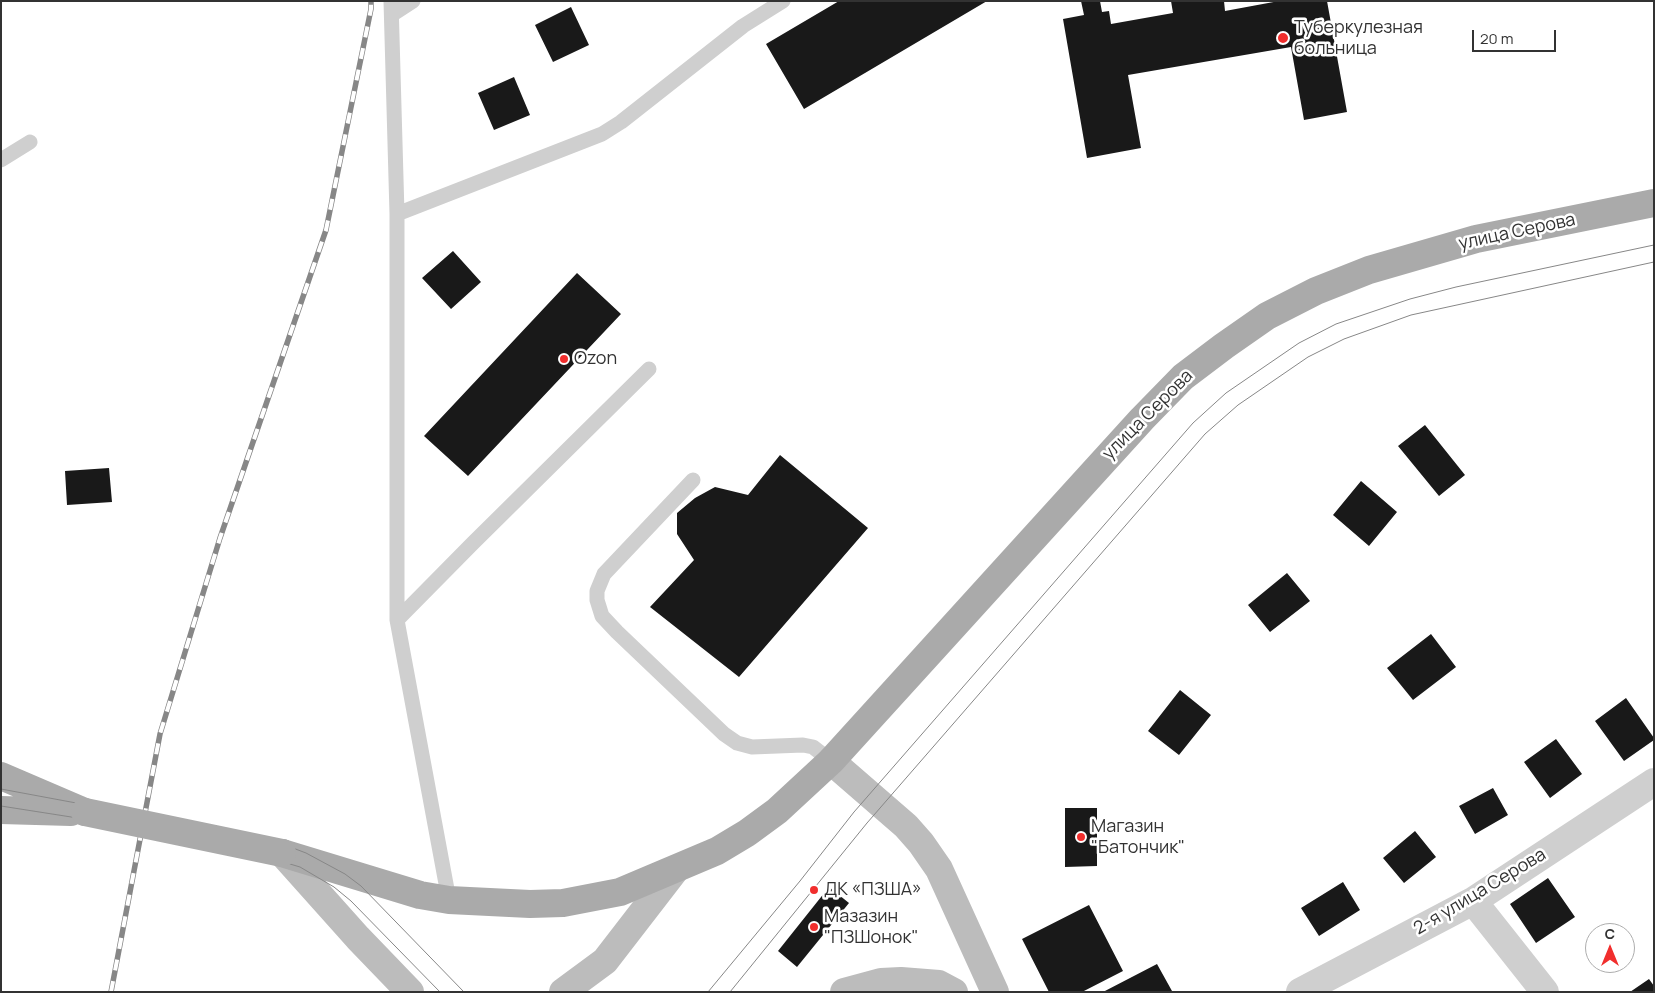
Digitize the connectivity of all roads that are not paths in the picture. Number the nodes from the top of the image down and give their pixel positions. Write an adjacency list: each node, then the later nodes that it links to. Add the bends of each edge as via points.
1 (413, 1): 3 (lane)
2 (783, 1): 7 (lane, via 743,26 602,134)
3 (392, 8): 7 (lane)
4 (30, 142): 5 (lane)
5 (1, 160)
6 (1654, 203): 11 (main road, улица Серова, via 1476,239 1369,270 1316,291 1267,316 1183,377)
7 (397, 214): 10 (lane)
8 (649, 369): 10 (lane)
9 (693, 480): 11 (lane, via 604,574 597,591 602,616 737,743 752,748 803,745 813,747)
10 (397, 620): 18 (lane)
11 (831, 761): 17 (main road, улица Серова, via 747,833); 24 (main road, via 906,826 939,869)
12 (1, 776): 15 (main road)
13 (1654, 782): 19 (street, 2-я улица Серова)
14 (1, 810): 15 (main road)
15 (85, 812): 16 (main road, улица Серова, bridge)
16 (282, 853): 18 (main road, улица Серова, via 420,895); 20 (main road)
17 (676, 869): 18 (main road, улица Серова, via 620,892 563,903); 21 (main road, via 605,961)
18 (449, 900)
19 (1473, 901): 25 (street, 2-я улица Серова); 26 (street)
20 (410, 992)
21 (563, 992)
22 (844, 992): 23 (main road, via 881,982 901,981 939,984)
23 (954, 992)
24 (995, 992)
25 (1300, 992)
26 (1545, 992)

